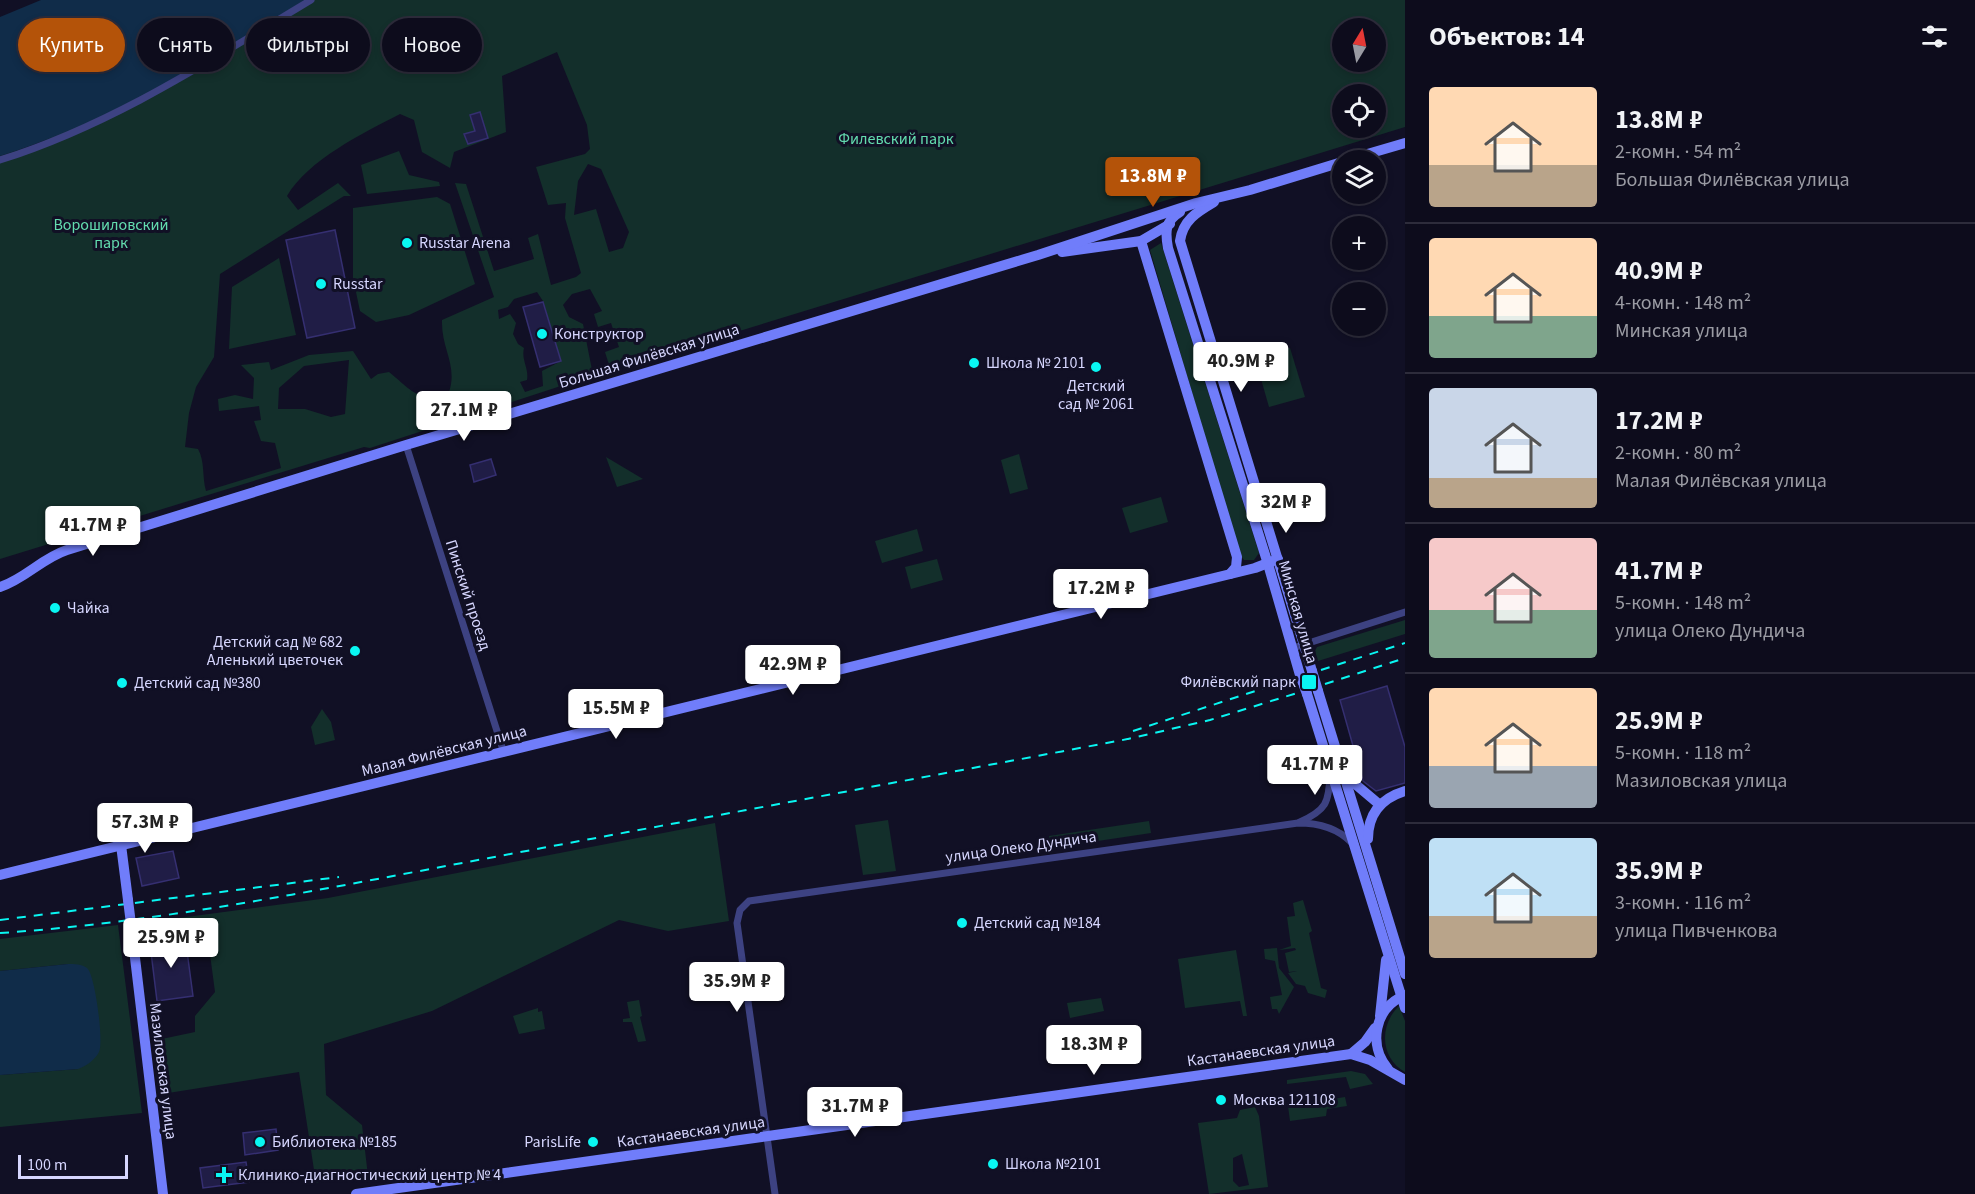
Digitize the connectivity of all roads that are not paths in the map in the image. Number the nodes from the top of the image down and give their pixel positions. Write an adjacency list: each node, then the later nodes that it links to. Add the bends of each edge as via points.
1 (311, 0): 4 (street, via 113,115 43,147)
2 (1405, 142): 3 (street, Большая Филёвская улица)
3 (1380, 150)
4 (0, 160)
5 (1332, 165): 6 (street, Большая Филёвская улица)
6 (1219, 199): 7 (street, Большая Филёвская улица); 8 (street)
7 (1196, 203): 9 (street, Большая Филёвская улица); 10 (street, via 1172,217)
8 (1192, 216): 10 (street, Большая Филёвская улица); 12 (street)
9 (1132, 223): 10 (street, Большая Филёвская улица); 14 (street, Большая Филёвская улица)
10 (1166, 226): 11 (street, Большая Филёвская улица); 12 (street); 13 (street, Минская улица)
11 (1145, 238): 13 (street); 14 (street, Большая Филёвская улица); 17 (street, via 1237,558)
12 (1180, 241): 16 (street, Минская улица)
13 (1168, 248): 16 (street, Минская улица)
14 (1038, 255): 15 (street, Большая Филёвская улица)
15 (406, 445): 18 (street, Большая Филёвская улица, via 63,552); 22 (street, Пинский проезд)
16 (1273, 561): 17 (street, Малая Филёвская улица); 20 (street, Минская улица); 21 (street, Минская улица)
17 (1230, 574): 22 (street, Малая Филёвская улица)
18 (0, 587)
19 (1405, 612): 20 (street)
20 (1304, 644): 21 (street); 24 (street, Минская улица, bridge)
21 (1293, 648): 23 (street, Минская улица, bridge)
22 (504, 753): 29 (street, Малая Филёвская улица)
23 (1330, 768): 27 (street, улица Олеко Дундича, via 1326,804 1320,812); 28 (street, Минская улица)
24 (1346, 776): 26 (street); 30 (street, Минская улица)
25 (1405, 791): 26 (street, via 1389,796)
26 (1380, 805): 30 (street, via 1370,821)
27 (1298, 823): 28 (street, улица Олеко Дундича, via 1334,829); 41 (street, улица Олеко Дундича, via 749,901 740,910 737,923)
28 (1353, 844): 32 (street, Минская улица)
29 (121, 845): 31 (street, Малая Филёвская улица); 42 (street, Мазиловская улица, bridge)
30 (1368, 848): 32 (street, Минская улица)
31 (0, 875)
32 (1391, 945): 33 (street); 34 (street, Минская улица); 35 (street, Минская улица); 37 (street)
33 (1405, 959)
34 (1405, 974)
35 (1403, 996): 36 (street, Минская улица); 37 (street, Кастанаевская улица, via 1386,1009)
36 (1405, 1008)
37 (1378, 1022): 38 (street, Кастанаевская улица); 39 (street, via 1377,1052)
38 (1351, 1054): 39 (street, Кастанаевская улица); 41 (street, Кастанаевская улица)
39 (1397, 1076): 40 (street)
40 (1405, 1086)
41 (766, 1136): 43 (street, Кастанаевская улица); 44 (street)
42 (163, 1194)
43 (356, 1194)
44 (775, 1194)

